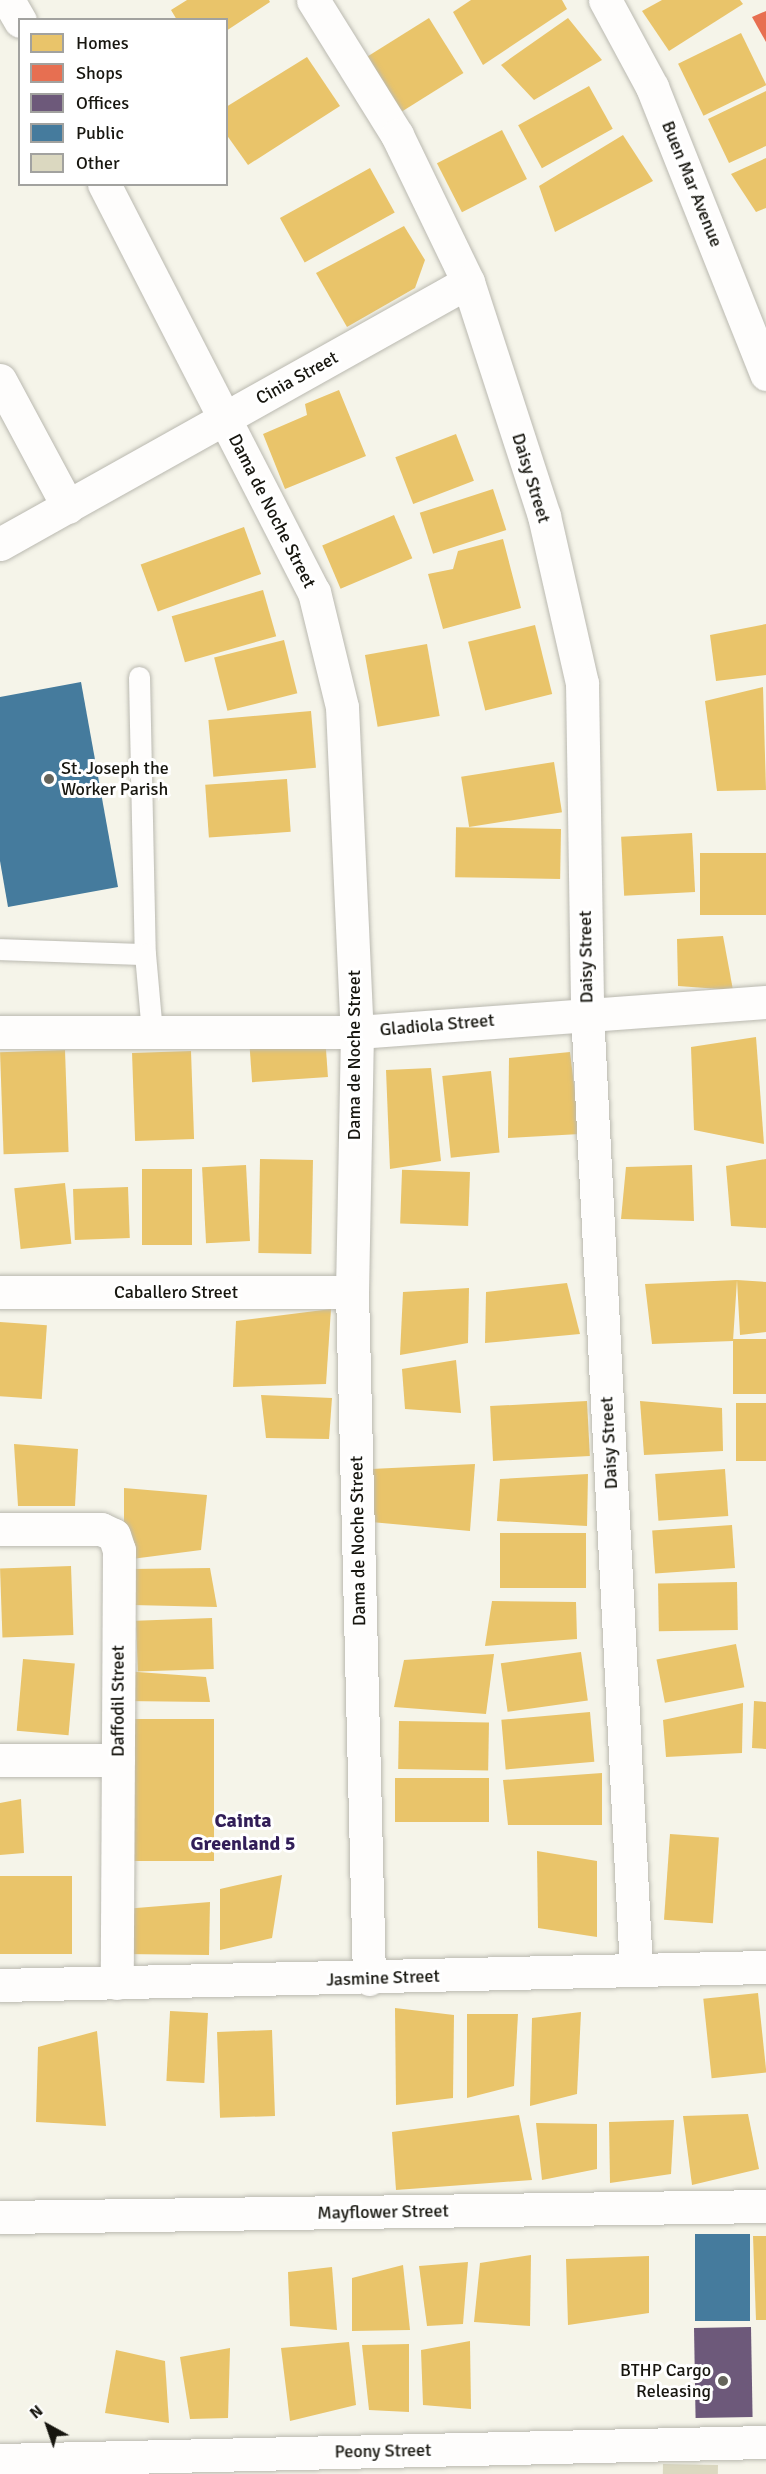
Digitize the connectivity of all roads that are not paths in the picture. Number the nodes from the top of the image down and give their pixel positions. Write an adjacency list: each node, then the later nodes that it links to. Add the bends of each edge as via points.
1 (8, 0): 4 (street)
2 (313, 0): 6 (street, Daisy Street, via 397,135)
3 (604, 0): 7 (street, Buen Mar Avenue, via 652,87)
4 (18, 18)
5 (105, 186): 9 (street, Dama de Noche Street)
6 (468, 282): 9 (street, Cinia Street); 16 (street, Daisy Street, via 544,516 582,683)
7 (766, 374)
8 (0, 380): 10 (street)
9 (225, 419): 10 (street, Cinia Street); 19 (street, Dama de Noche Street, via 314,592 342,707)
10 (68, 507): 11 (street, Cinia Street)
11 (0, 544)
12 (139, 677): 14 (lane)
13 (0, 949): 14 (lane)
14 (145, 954): 18 (lane)
15 (766, 1002): 16 (street, Gladiola Street)
16 (587, 1012): 19 (street, Gladiola Street); 26 (street, Daisy Street)
17 (0, 1032): 18 (street, Gladiola Street)
18 (152, 1032): 19 (street, Gladiola Street)
19 (357, 1032): 21 (street, Dama de Noche Street)
20 (0, 1292): 21 (street, Caballero Street)
21 (352, 1292): 27 (street, Dama de Noche Street)
22 (0, 1529): 24 (street, Daffodil Street, via 101,1529 114,1535 119,1550)
23 (0, 1760): 24 (street)
24 (118, 1760): 28 (street, Daffodil Street)
25 (766, 1966): 26 (street, Jasmine Street)
26 (636, 1970): 27 (street, Jasmine Street)
27 (369, 1979): 28 (street, Jasmine Street)
28 (117, 1983): 29 (street, Jasmine Street)
29 (0, 1986)
30 (766, 2206): 31 (street, Mayflower Street)
31 (0, 2217)
32 (766, 2442): 33 (street, Peony Street)
33 (0, 2460)

